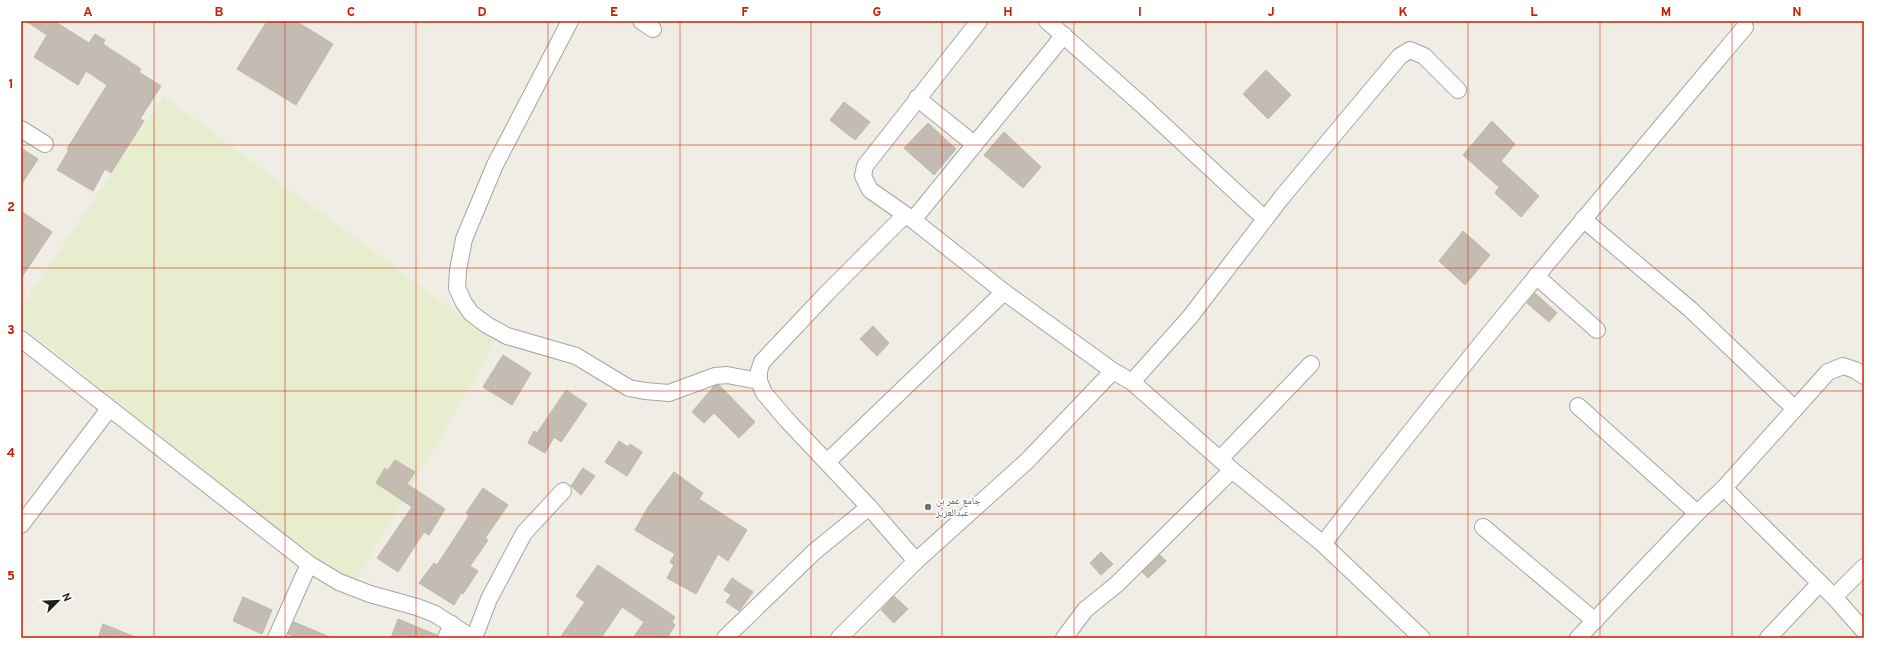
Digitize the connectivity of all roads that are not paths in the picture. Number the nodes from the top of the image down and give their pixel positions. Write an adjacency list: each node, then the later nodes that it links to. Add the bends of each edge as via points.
1 (570, 21): 21 (street, via 495,165 464,239 457,288 464,304 487,325 507,336 576,356 628,388 669,393 715,376 727,375)
2 (979, 21): 7 (street)
3 (1047, 21): 5 (street)
4 (1745, 27): 13 (street)
5 (1064, 35): 10 (street); 12 (street)
6 (1458, 90): 12 (street, via 1424,56 1410,50 1400,56)
7 (917, 98): 10 (street); 11 (street, via 865,166 864,176 870,190)
8 (21, 129): 9 (street)
9 (45, 144)
10 (974, 144): 11 (street)
11 (909, 218): 15 (street); 21 (street, via 827,294 762,362)
12 (1265, 219): 22 (street, via 1190,317)
13 (1583, 219): 14 (street); 25 (street, via 1690,309)
14 (1536, 276): 16 (street); 35 (street, via 1376,474)
15 (1004, 292): 19 (street); 27 (street)
16 (1597, 330)
17 (21, 339): 24 (street)
18 (1311, 364): 26 (street)
19 (1113, 371): 22 (street); 36 (street, via 1027,461)
20 (1864, 376): 25 (street, via 1842,366 1828,372)
21 (759, 381): 27 (street, via 764,392 786,419)
22 (1132, 382): 26 (street)
23 (1578, 406): 32 (street)
24 (109, 409): 33 (street); 37 (street)
25 (1795, 409): 29 (street)
26 (1220, 459): 28 (street)
27 (826, 462): 31 (street)
28 (1232, 470): 35 (street); 48 (street, via 1117,584 1085,610)
29 (1724, 488): 32 (street); 39 (street)
30 (563, 491): 45 (street, via 524,534 489,598)
31 (869, 507): 36 (street); 46 (street, via 814,552)
32 (1697, 513): 41 (street)
33 (21, 525)
34 (1483, 527): 41 (street)
35 (1323, 544): 49 (street)
36 (916, 560): 47 (street)
37 (308, 564): 42 (street, via 339,582 370,594 418,607); 44 (street)
38 (1864, 567): 40 (street)
39 (1820, 583): 40 (street); 51 (street)
40 (1834, 597): 43 (street)
41 (1595, 621): 50 (street)
42 (449, 631): 45 (street)
43 (1864, 631)
44 (276, 638)
45 (473, 638)
46 (725, 638)
47 (839, 638)
48 (1064, 638)
49 (1422, 638)
50 (1578, 638)
51 (1768, 638)

